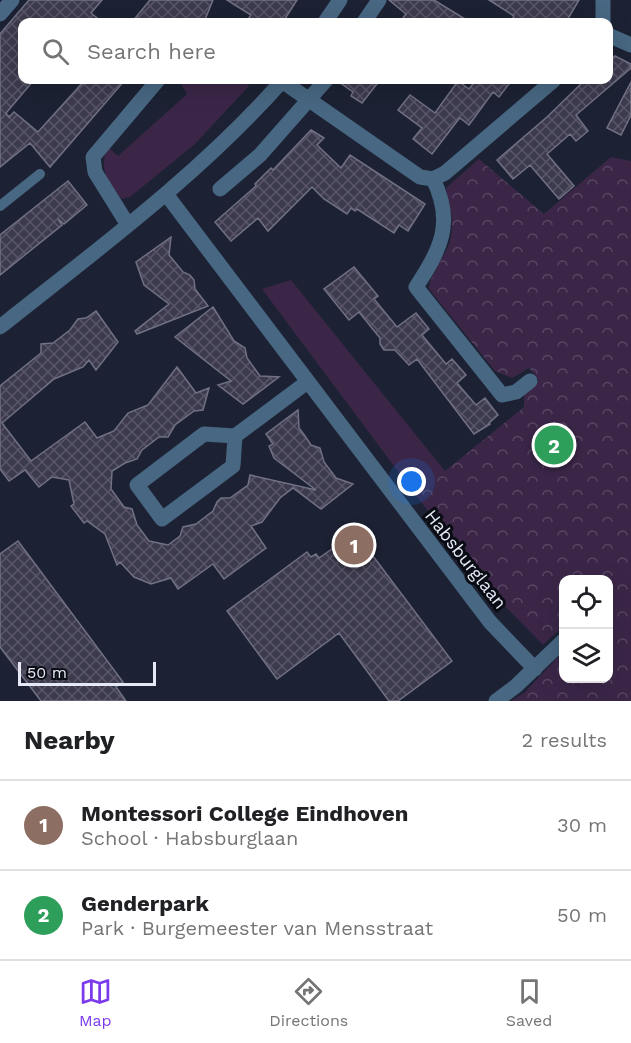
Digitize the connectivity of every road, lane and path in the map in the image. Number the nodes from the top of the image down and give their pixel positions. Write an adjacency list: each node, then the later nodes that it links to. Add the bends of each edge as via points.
1 (12, 0): 5 (street)
2 (339, 0): 6 (street)
3 (379, 0): 7 (street)
4 (603, 0): 8 (street)
5 (0, 14)
6 (328, 18)
7 (367, 18)
8 (603, 18)
9 (613, 37): 10 (street)
10 (631, 45)
11 (154, 84): 22 (street, via 93,157 95,172)
12 (274, 84): 20 (street, via 228,139)
13 (280, 84): 16 (street)
14 (323, 84): 16 (street)
15 (549, 84): 18 (street)
16 (309, 100): 18 (street, via 420,177); 19 (street, via 260,155)
17 (40, 174): 21 (lane)
18 (433, 179): 24 (street, via 444,230 436,256 416,287 502,394 516,392)
19 (220, 189)
20 (166, 194): 22 (street); 25 (street, Habsburglaan)
21 (0, 206)
22 (129, 225): 23 (street)
23 (0, 327)
24 (530, 381)
25 (306, 383): 26 (street); 28 (street, Habsburglaan, via 490,622)
26 (235, 436): 26 (street, via 204,434 137,484 162,519 233,465)
27 (559, 645): 28 (street)
28 (535, 669): 29 (street)
29 (496, 701)

